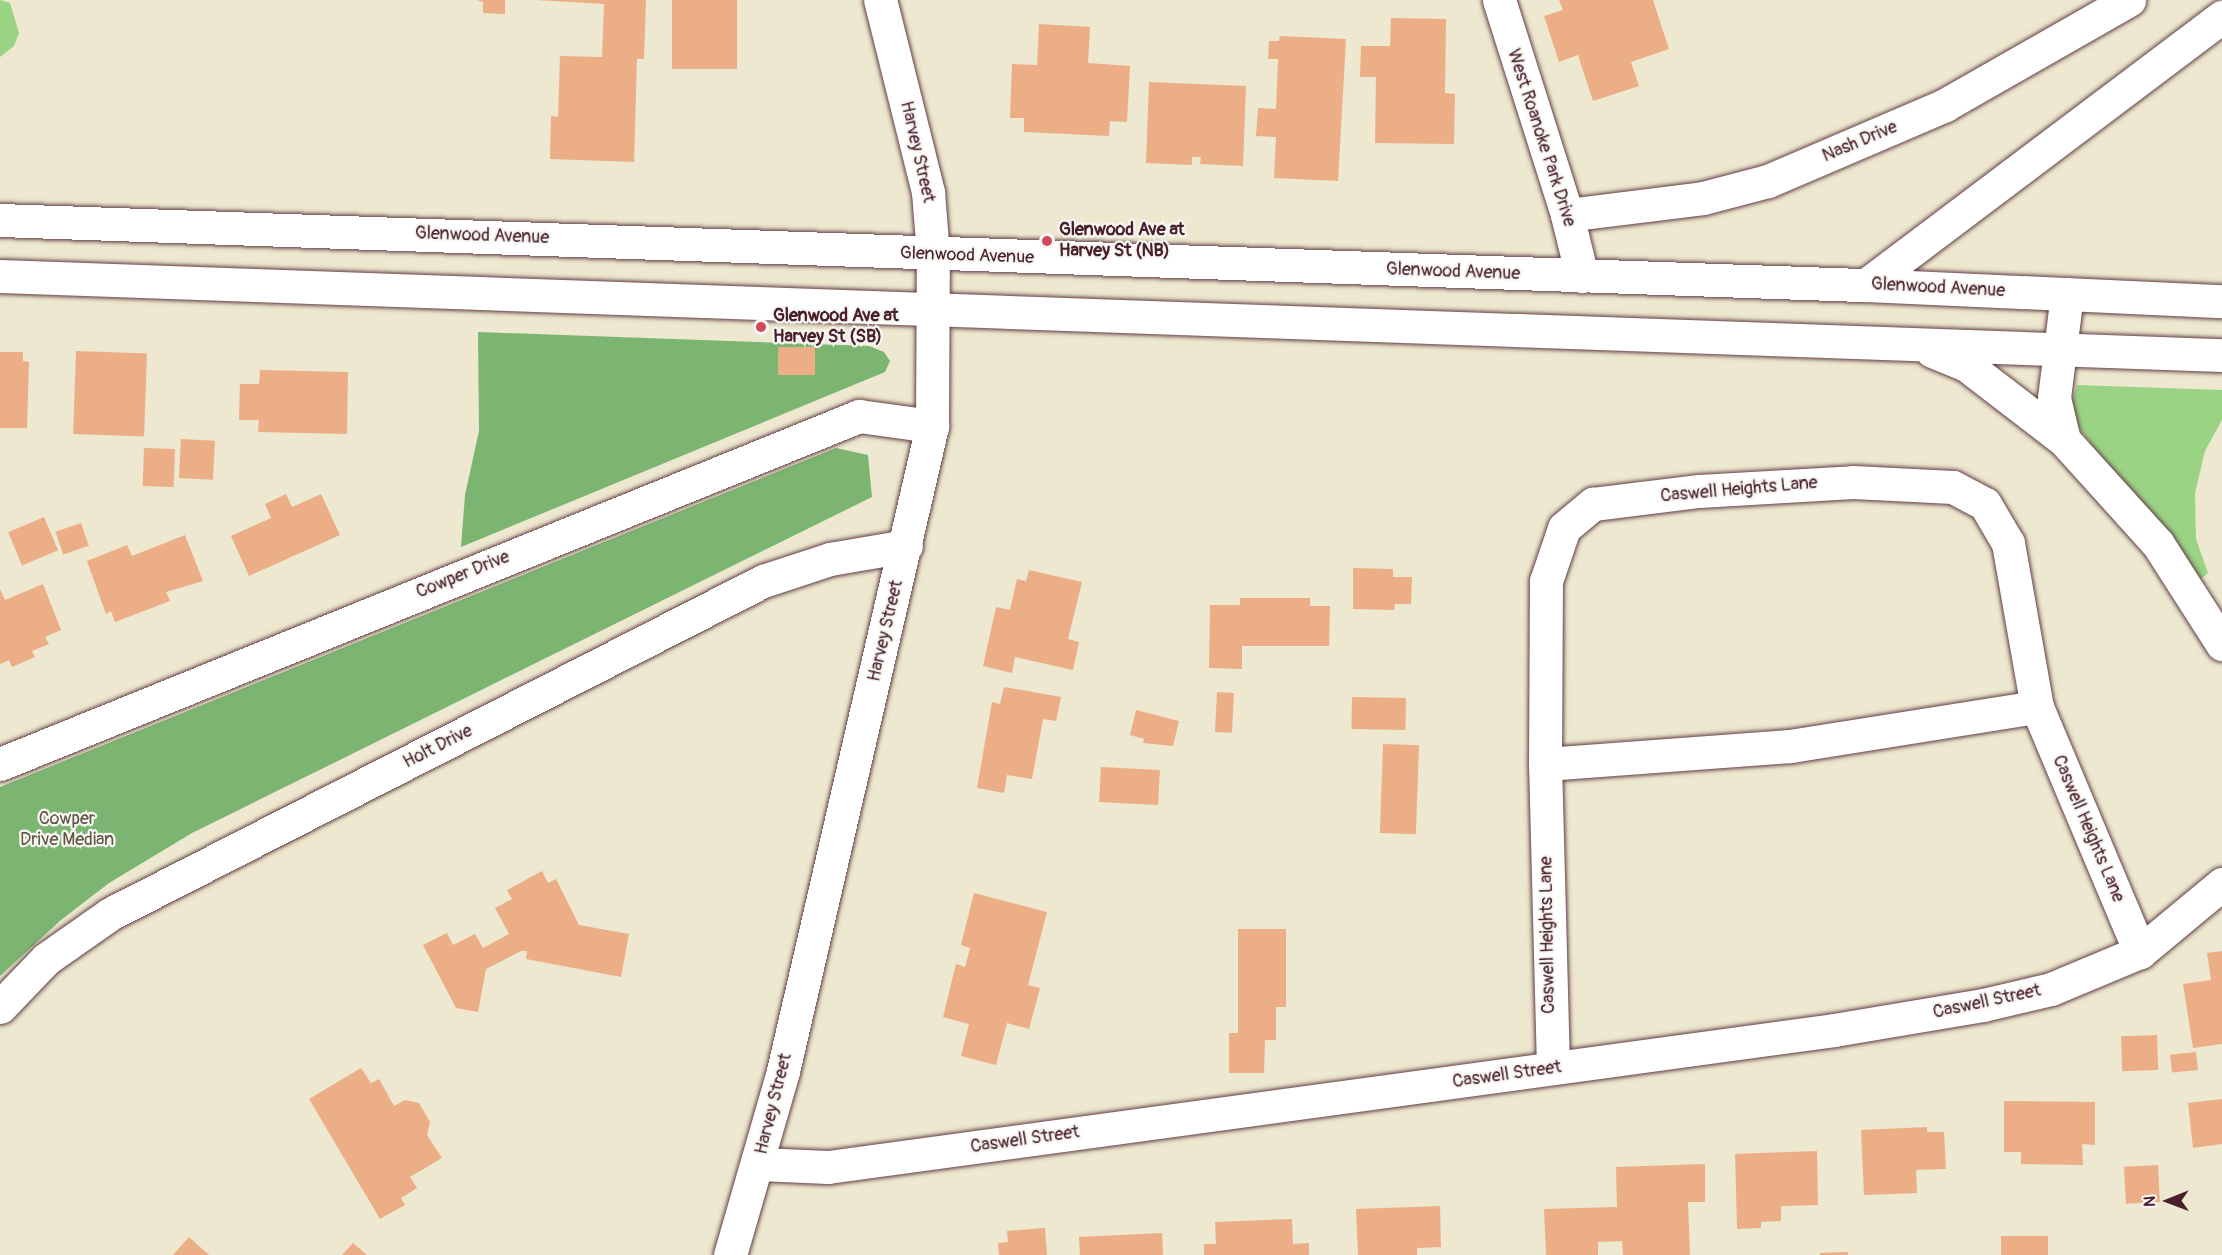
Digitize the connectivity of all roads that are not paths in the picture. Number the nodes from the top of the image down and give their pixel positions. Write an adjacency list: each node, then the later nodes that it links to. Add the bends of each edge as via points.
1 (880, 0): 7 (street, Harvey Street, via 927,183)
2 (1499, 0): 5 (street, West Roanoke Park Drive)
3 (2128, 0): 5 (street, Nash Drive, via 1945,105 1768,181 1703,198)
4 (2222, 17): 10 (street)
5 (1567, 215): 9 (street, West Roanoke Park Drive)
6 (0, 220): 7 (street, Glenwood Avenue)
7 (933, 255): 9 (street, Glenwood Avenue); 13 (street, Harvey Street)
8 (0, 276): 13 (street)
9 (1582, 276): 10 (street, Glenwood Avenue)
10 (1866, 285): 11 (street, Glenwood Avenue)
11 (2067, 294): 12 (street, Glenwood Avenue); 15 (street)
12 (2222, 301)
13 (932, 311): 14 (street); 17 (street, Harvey Street)
14 (1911, 344): 15 (street); 18 (street, via 1965,363)
15 (2059, 349): 16 (street); 18 (street, via 2054,398)
16 (2222, 355)
17 (932, 426): 19 (street, Harvey Street); 22 (street, Cowper Drive, via 859,416)
18 (2064, 440): 20 (street, via 2158,544)
19 (906, 546): 26 (street, Holt Drive, via 830,559 752,586 110,914 46,959); 28 (street, Harvey Street)
20 (2222, 644)
21 (2037, 707): 23 (street, via 1790,747); 23 (street, Caswell Heights Lane, via 2008,543 1985,504 1953,487 1853,482 1593,504 1564,528 1546,581); 25 (street, Caswell Heights Lane)
22 (0, 764)
23 (1545, 764): 27 (street, Caswell Heights Lane)
24 (2222, 884): 25 (street, Caswell Street)
25 (2140, 952): 27 (street, Caswell Street, via 2051,989 1983,1005 1834,1030)
26 (0, 1007)
27 (1553, 1068): 28 (street, Caswell Street, via 828,1167)
28 (759, 1164): 29 (street, Harvey Street)
29 (730, 1255)

